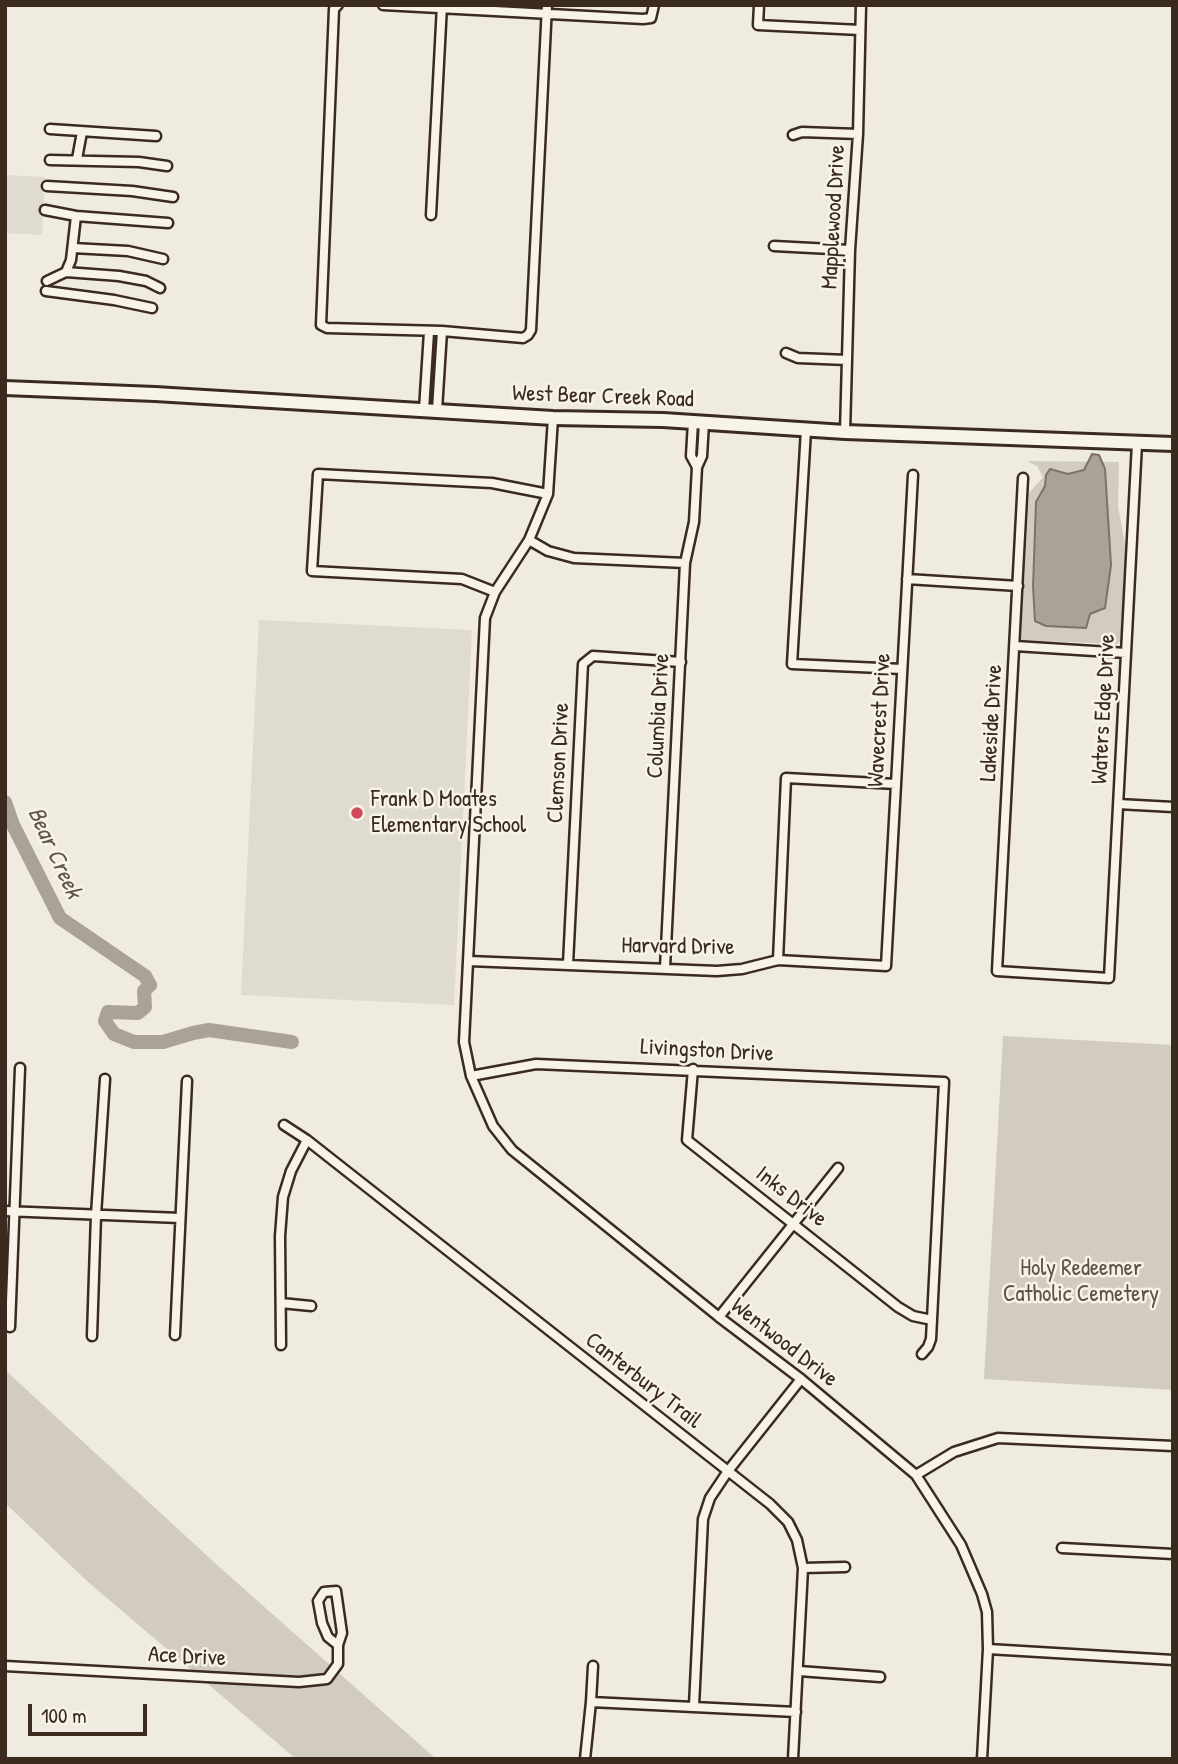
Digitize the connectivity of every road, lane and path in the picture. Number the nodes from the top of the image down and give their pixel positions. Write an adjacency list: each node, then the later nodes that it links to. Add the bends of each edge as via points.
1 (383, 5): 6 (street)
2 (654, 5): 7 (street, via 651,18 643,19)
3 (759, 5): 8 (street, via 758,24)
4 (861, 5): 8 (street, Mapplewood Drive)
5 (337, 6): 33 (street, via 321,326)
6 (442, 7): 7 (street); 20 (street)
7 (547, 10): 32 (street, via 531,330 523,338)
8 (860, 30): 11 (street, Mapplewood Drive)
9 (50, 129): 10 (street)
10 (82, 132): 13 (street); 14 (street)
11 (858, 134): 12 (street); 25 (street, Mapplewood Drive)
12 (793, 135)
13 (156, 136)
14 (77, 159): 15 (street); 16 (street)
15 (50, 160)
16 (167, 166)
17 (47, 186): 18 (street)
18 (173, 197)
19 (45, 210): 21 (street)
20 (431, 215)
21 (76, 216): 22 (street); 24 (street)
22 (168, 223)
23 (774, 246): 25 (street)
24 (73, 248): 26 (street); 27 (street)
25 (850, 250): 35 (street, Mapplewood Drive)
26 (163, 258)
27 (66, 272): 28 (street); 29 (street, via 119,276)
28 (47, 281)
29 (160, 288)
30 (46, 291): 31 (street)
31 (152, 307)
32 (442, 331): 33 (street); 37 (street)
33 (429, 332): 37 (street)
34 (786, 353): 35 (street, via 798,358)
35 (847, 360): 41 (street, Mapplewood Drive)
36 (5, 385): 37 (main road, West Bear Creek Road)
37 (431, 410): 38 (main road, West Bear Creek Road)
38 (553, 418): 39 (main road, West Bear Creek Road); 46 (street, Wentwood Drive)
39 (698, 422): 40 (main road, West Bear Creek Road); 48 (street, Columbia Drive, via 691,456 697,467 694,523)
40 (806, 430): 41 (main road, West Bear Creek Road); 55 (street, via 792,664)
41 (845, 432): 42 (main road, West Bear Creek Road)
42 (1137, 443): 43 (main road, West Bear Creek Road); 53 (street, Waters Edge Drive)
43 (1173, 444)
44 (913, 475): 49 (street, Wavecrest Drive)
45 (1023, 478): 50 (street, Lakeside Drive)
46 (548, 494): 47 (street, Wentwood Drive); 51 (street, via 492,483 318,474 312,571 462,579)
47 (529, 540): 48 (street, via 573,558); 51 (street, Wentwood Drive)
48 (685, 563): 54 (street, Columbia Drive)
49 (907, 579): 50 (street); 55 (street, Wavecrest Drive)
50 (1018, 586): 52 (street, Lakeside Drive)
51 (495, 592): 60 (street, Wentwood Drive, via 485,618)
52 (1016, 646): 53 (street); 64 (street, Lakeside Drive, via 997,971)
53 (1126, 653): 57 (street, Waters Edge Drive)
54 (681, 662): 61 (street, Clemson Drive, via 593,656 583,664); 63 (street, Columbia Drive)
55 (902, 669): 56 (street, Wavecrest Drive)
56 (896, 784): 59 (street, via 786,778); 62 (street, Wavecrest Drive)
57 (1118, 804): 58 (street); 64 (street, Waters Edge Drive)
58 (1173, 807)
59 (778, 960): 62 (street, Harvard Drive); 63 (street, Harvard Drive, via 717,971)
60 (468, 961): 61 (street, Harvard Drive); 67 (street, Wentwood Drive, via 464,1042)
61 (568, 964): 63 (street, Harvard Drive)
62 (886, 966)
63 (665, 968)
64 (1109, 978)
65 (20, 1068): 74 (street)
66 (693, 1069): 67 (street, Livingston Drive, via 536,1064); 77 (street, Inks Drive, via 687,1140); 81 (street, Livingston Drive, via 944,1083)
67 (471, 1076): 80 (street, Wentwood Drive, via 493,1126 512,1150)
68 (105, 1079): 75 (street)
69 (187, 1081): 76 (street)
70 (284, 1125): 71 (street, Canterbury Trail)
71 (307, 1140): 78 (street, via 283,1197); 89 (street, Canterbury Trail)
72 (838, 1168): 77 (street)
73 (5, 1211): 74 (street)
74 (15, 1212): 75 (street); 82 (street)
75 (96, 1215): 76 (street); 83 (street)
76 (180, 1218): 84 (street)
77 (794, 1224): 80 (street); 81 (street, Inks Drive, via 898,1307)
78 (281, 1303): 79 (street); 85 (street)
79 (311, 1306)
80 (719, 1317): 87 (street, Wentwood Drive)
81 (932, 1320): 86 (street, via 931,1339)
82 (10, 1327)
83 (92, 1335)
84 (175, 1335)
85 (281, 1345)
86 (922, 1354)
87 (801, 1378): 89 (street); 90 (street, Wentwood Drive)
88 (1173, 1446): 90 (street, via 998,1438 954,1452)
89 (728, 1471): 94 (street, Canterbury Trail, via 788,1522); 103 (street, via 703,1519)
90 (916, 1475): 96 (street, Wentwood Drive, via 961,1545 982,1594)
91 (1062, 1548): 92 (street)
92 (1173, 1554)
93 (845, 1567): 94 (street)
94 (803, 1568): 100 (street, Canterbury Trail)
95 (338, 1645): 95 (street, Ace Drive, via 342,1633 336,1591 324,1592 318,1601 322,1623); 98 (street, Ace Drive, via 338,1664 327,1679 299,1682)
96 (988, 1649): 97 (street); 107 (street, Wentwood Drive)
97 (1173, 1660)
98 (5, 1665)
99 (593, 1667): 102 (street)
100 (799, 1671): 101 (street); 104 (street, Canterbury Trail)
101 (880, 1677)
102 (592, 1702): 103 (street); 105 (street)
103 (694, 1706): 104 (street)
104 (796, 1712): 106 (street, Canterbury Trail)
105 (585, 1759)
106 (793, 1759)
107 (982, 1759)

